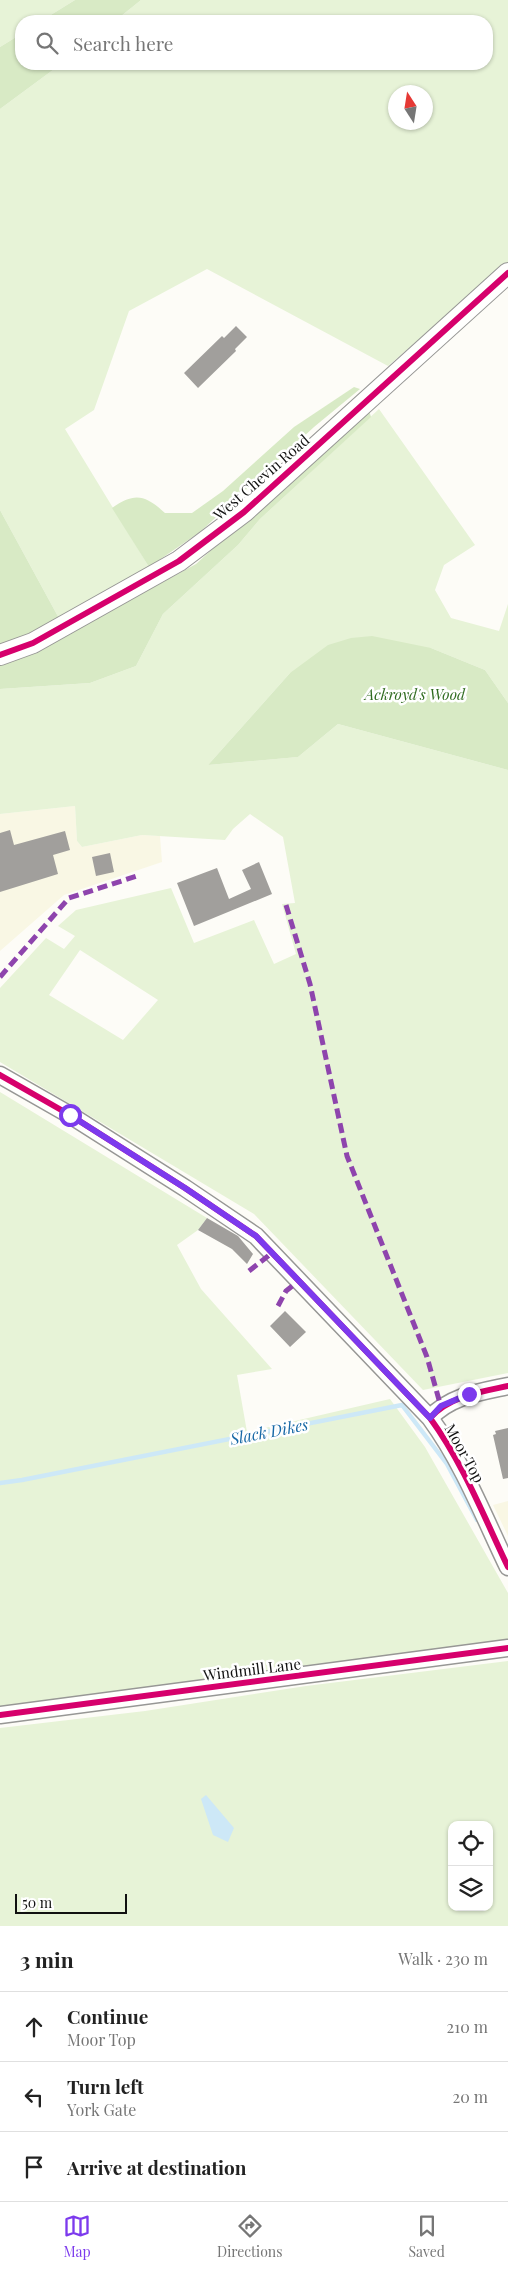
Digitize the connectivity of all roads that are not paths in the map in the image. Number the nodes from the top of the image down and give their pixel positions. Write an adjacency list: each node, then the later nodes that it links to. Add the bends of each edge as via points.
1 (508, 273): 2 (street, West Chevin Road, via 244,512 179,561 33,643)
2 (0, 655)
3 (0, 1075): 5 (street, Moor Top, via 86,1125 256,1236)
4 (508, 1386): 5 (street, via 469,1394 441,1406)
5 (430, 1418): 6 (street, Moor Top, via 471,1488)
6 (508, 1567)
7 (508, 1648): 8 (street, Windmill Lane)
8 (0, 1715)

